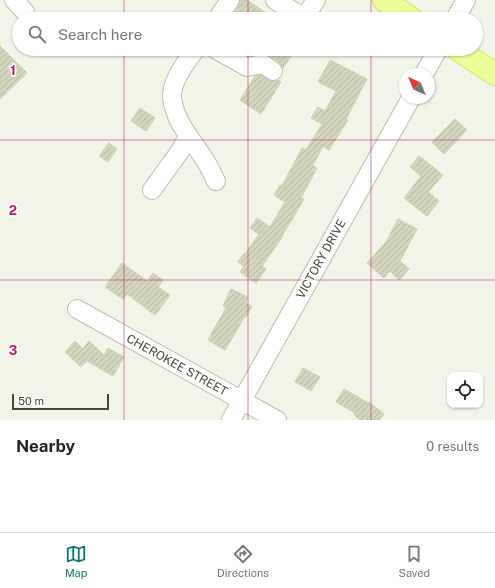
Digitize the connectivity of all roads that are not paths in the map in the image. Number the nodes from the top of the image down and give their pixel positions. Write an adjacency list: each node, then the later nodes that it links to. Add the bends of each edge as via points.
1 (230, 0): 6 (street)
2 (275, 0): 7 (street)
3 (316, 0): 8 (street)
4 (384, 0): 9 (main road)
5 (466, 0): 10 (street)
6 (222, 12)
7 (294, 12)
8 (308, 12)
9 (402, 12)
10 (459, 12)
11 (191, 56): 19 (street, via 177,76 172,96 177,115)
12 (227, 56): 16 (street, via 247,67 263,64)
13 (434, 56): 15 (street)
14 (468, 56): 17 (main road)
15 (427, 68)
16 (273, 71)
17 (495, 74)
18 (408, 104): 23 (street, VICTORY DRIVE)
19 (188, 137): 20 (street); 21 (street)
20 (216, 181)
21 (152, 190)
22 (77, 309): 23 (street, CHEROKEE STREET)
23 (242, 400): 24 (street, VICTORY DRIVE); 25 (street, CHEROKEE STREET)
24 (231, 420)
25 (277, 420)

